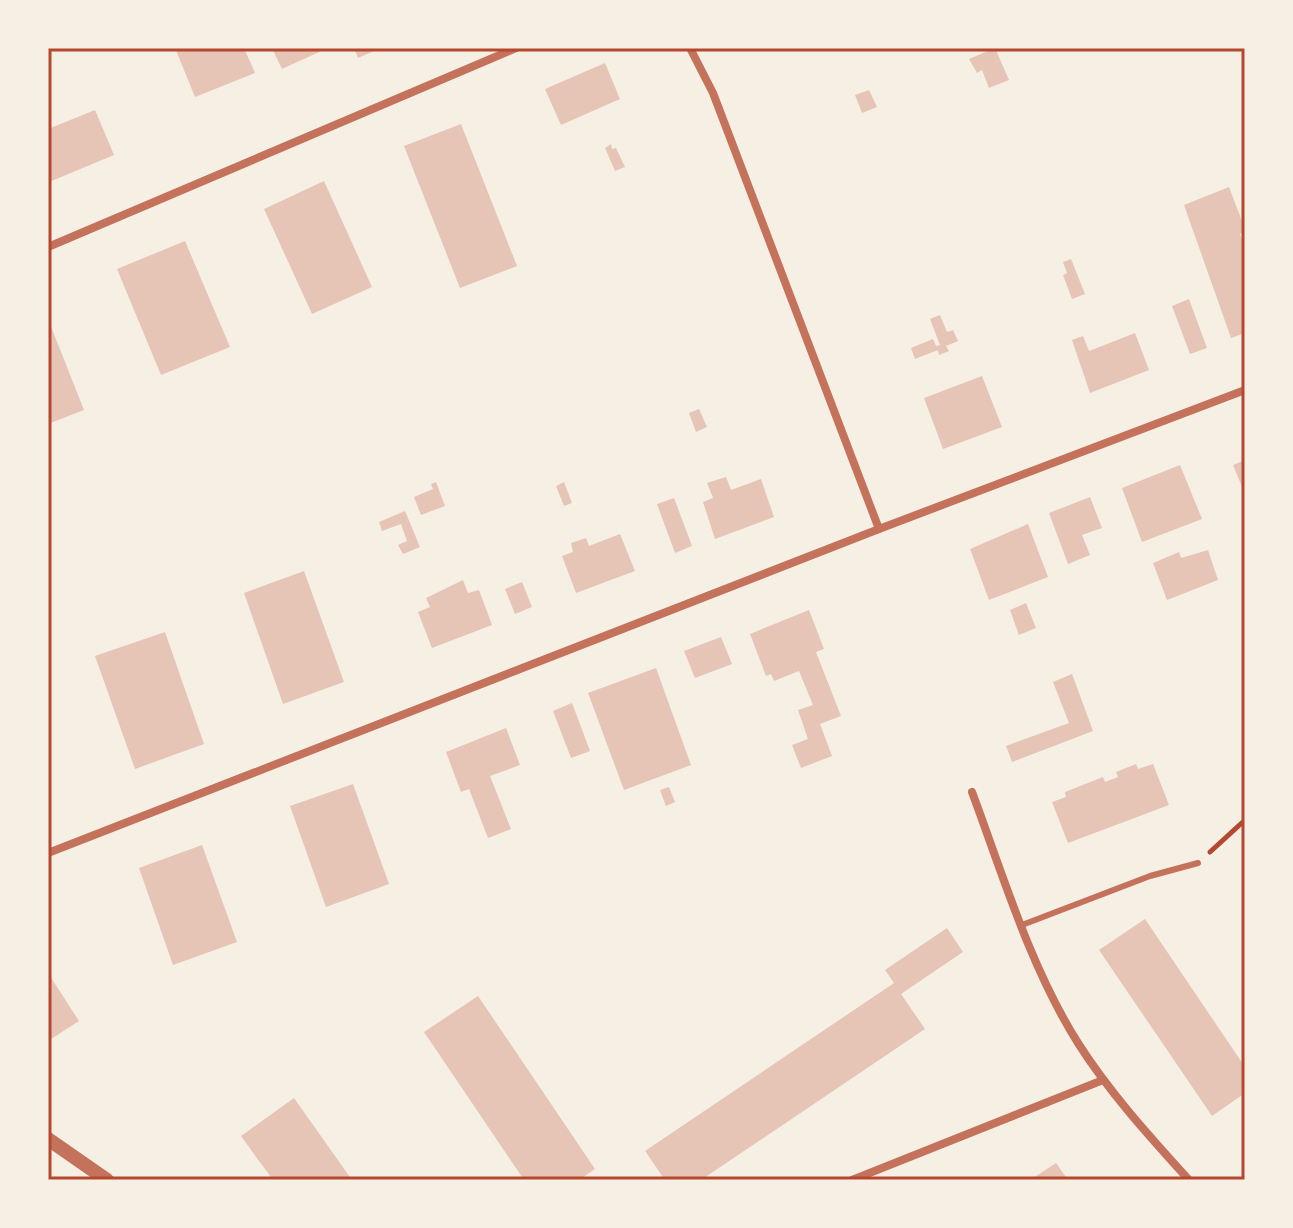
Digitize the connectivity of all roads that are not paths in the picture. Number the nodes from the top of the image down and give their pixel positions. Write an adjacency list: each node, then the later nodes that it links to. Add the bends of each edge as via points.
1 (516, 48): 3 (street)
2 (690, 48): 5 (street, via 713,93)
3 (48, 247)
4 (1245, 390): 5 (street)
5 (879, 529): 7 (street)
6 (972, 792): 9 (street)
7 (48, 853)
8 (1198, 863): 9 (lane)
9 (1022, 925): 10 (street, via 1045,980)
10 (1103, 1080): 13 (street); 14 (street)
11 (48, 1139): 12 (street)
12 (107, 1180)
13 (852, 1180)
14 (1189, 1180)

